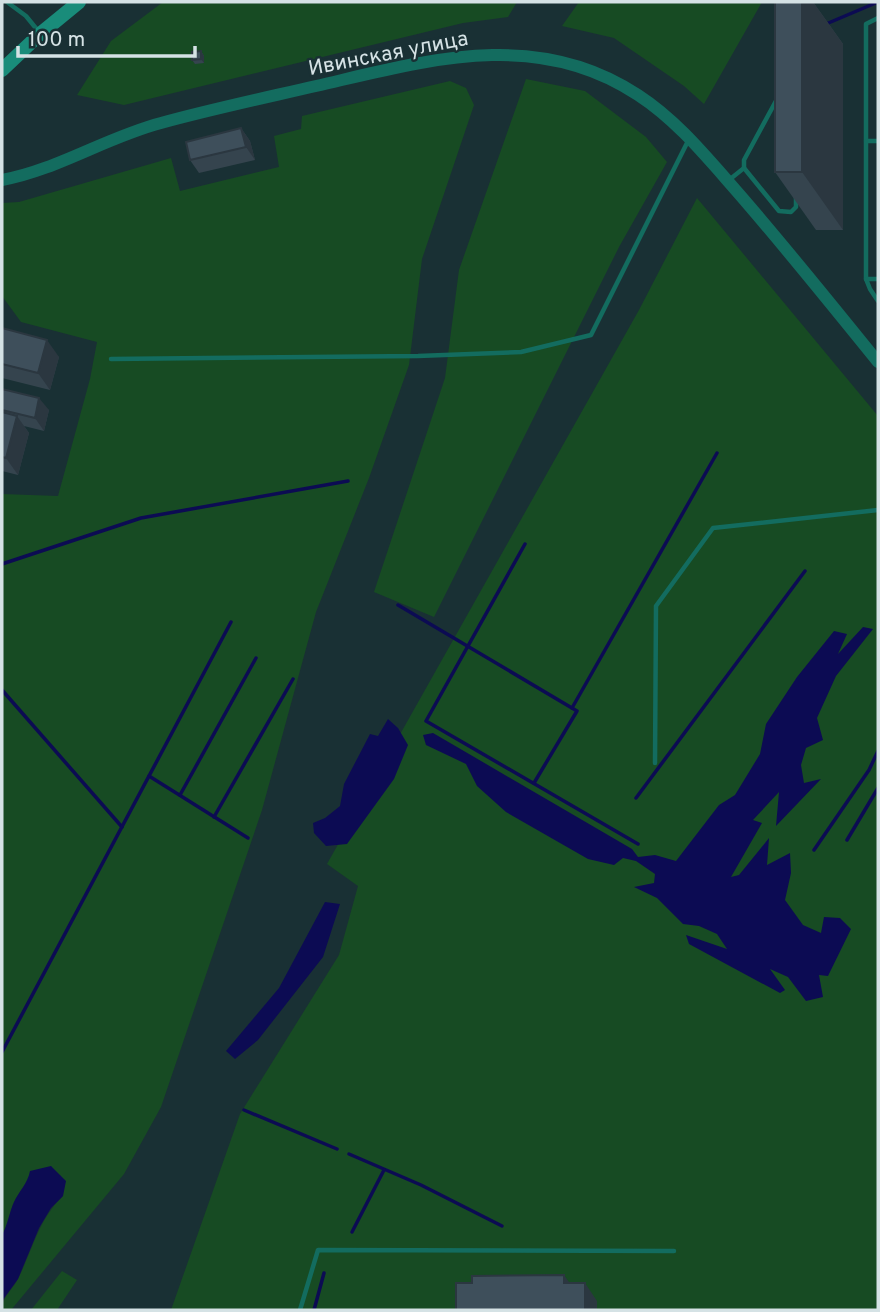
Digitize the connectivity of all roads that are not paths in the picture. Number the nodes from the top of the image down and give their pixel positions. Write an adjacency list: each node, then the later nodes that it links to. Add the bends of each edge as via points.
1 (7, 2): 4 (lane)
2 (79, 2): 4 (main road)
3 (878, 18): 8 (lane, via 866,24)
4 (40, 34): 5 (main road)
5 (2, 71)
6 (783, 89): 10 (lane, via 744,160)
7 (689, 138): 11 (street, Ивинская улица, via 639,95 610,79 557,60 485,53 453,56 160,123); 12 (street, Ивинская улица); 17 (lane, via 591,335 521,352)
8 (866, 141): 9 (lane); 14 (lane)
9 (878, 141)
10 (744, 168): 12 (lane); 13 (lane, via 779,211 791,212 796,207)
11 (2, 180)
12 (728, 181): 18 (street, Ивинская улица)
13 (796, 194)
14 (866, 279): 15 (lane); 16 (lane)
15 (878, 279)
16 (878, 301)
17 (111, 359)
18 (878, 362)
19 (878, 510): 20 (lane, via 713,528 656,606)
20 (655, 763)
21 (674, 1251): 22 (lane, via 318,1250)
22 (300, 1310)

